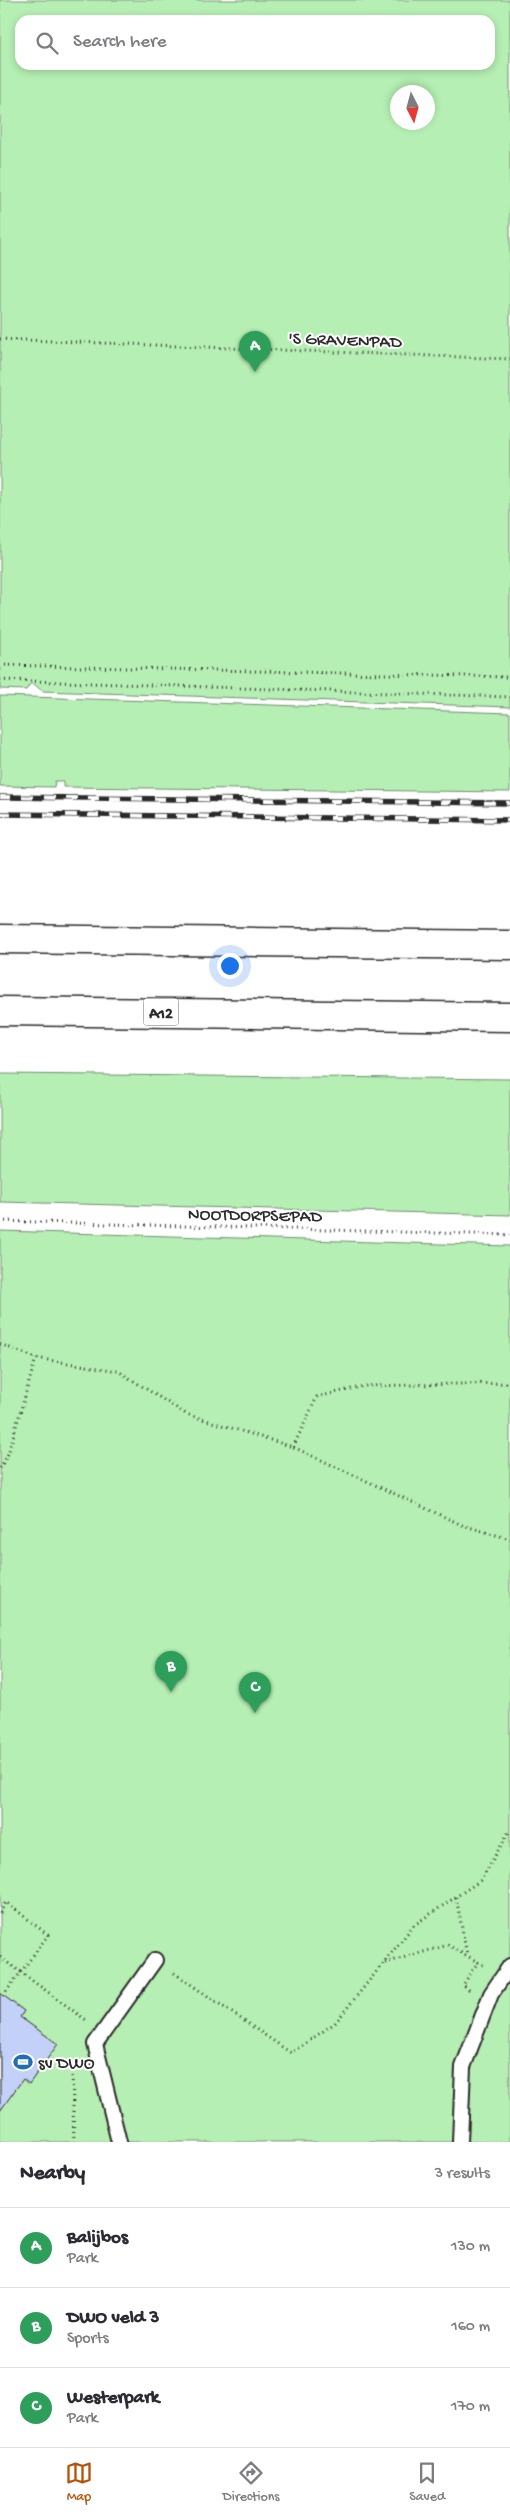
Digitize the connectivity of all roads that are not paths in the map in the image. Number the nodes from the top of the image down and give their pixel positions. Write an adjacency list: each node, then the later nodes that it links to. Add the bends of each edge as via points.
1 (0, 939): 2 (highway)
2 (510, 945)
3 (0, 1010): 4 (highway, A12)
4 (510, 1017)
5 (155, 1960): 7 (lane, via 95,2044)
6 (510, 1966): 8 (lane, via 491,1994 463,2067)
7 (119, 2142)
8 (460, 2142)

